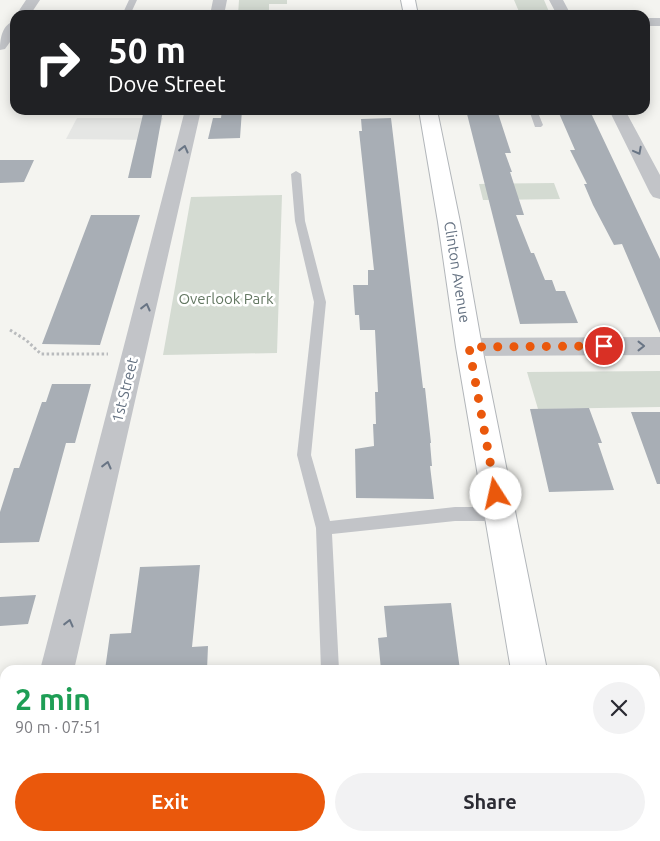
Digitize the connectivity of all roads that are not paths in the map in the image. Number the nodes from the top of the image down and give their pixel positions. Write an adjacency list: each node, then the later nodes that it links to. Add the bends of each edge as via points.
1 (10, 33): 2 (street)
2 (0, 46)
3 (192, 115): 14 (street, 1st Street, one-way to 3)
4 (429, 115): 11 (main road, Clinton Avenue)
5 (535, 115): 7 (lane)
6 (620, 115): 9 (street, one-way to 9)
7 (538, 125)
8 (296, 174): 13 (lane, via 300,221 320,302 304,455)
9 (660, 193)
10 (660, 346): 11 (street, one-way to 10)
11 (469, 347): 12 (main road, Clinton Avenue)
12 (500, 514): 13 (lane, via 455,514); 16 (main road, Clinton Avenue)
13 (324, 528): 15 (lane)
14 (58, 665)
15 (330, 665)
16 (528, 665)

